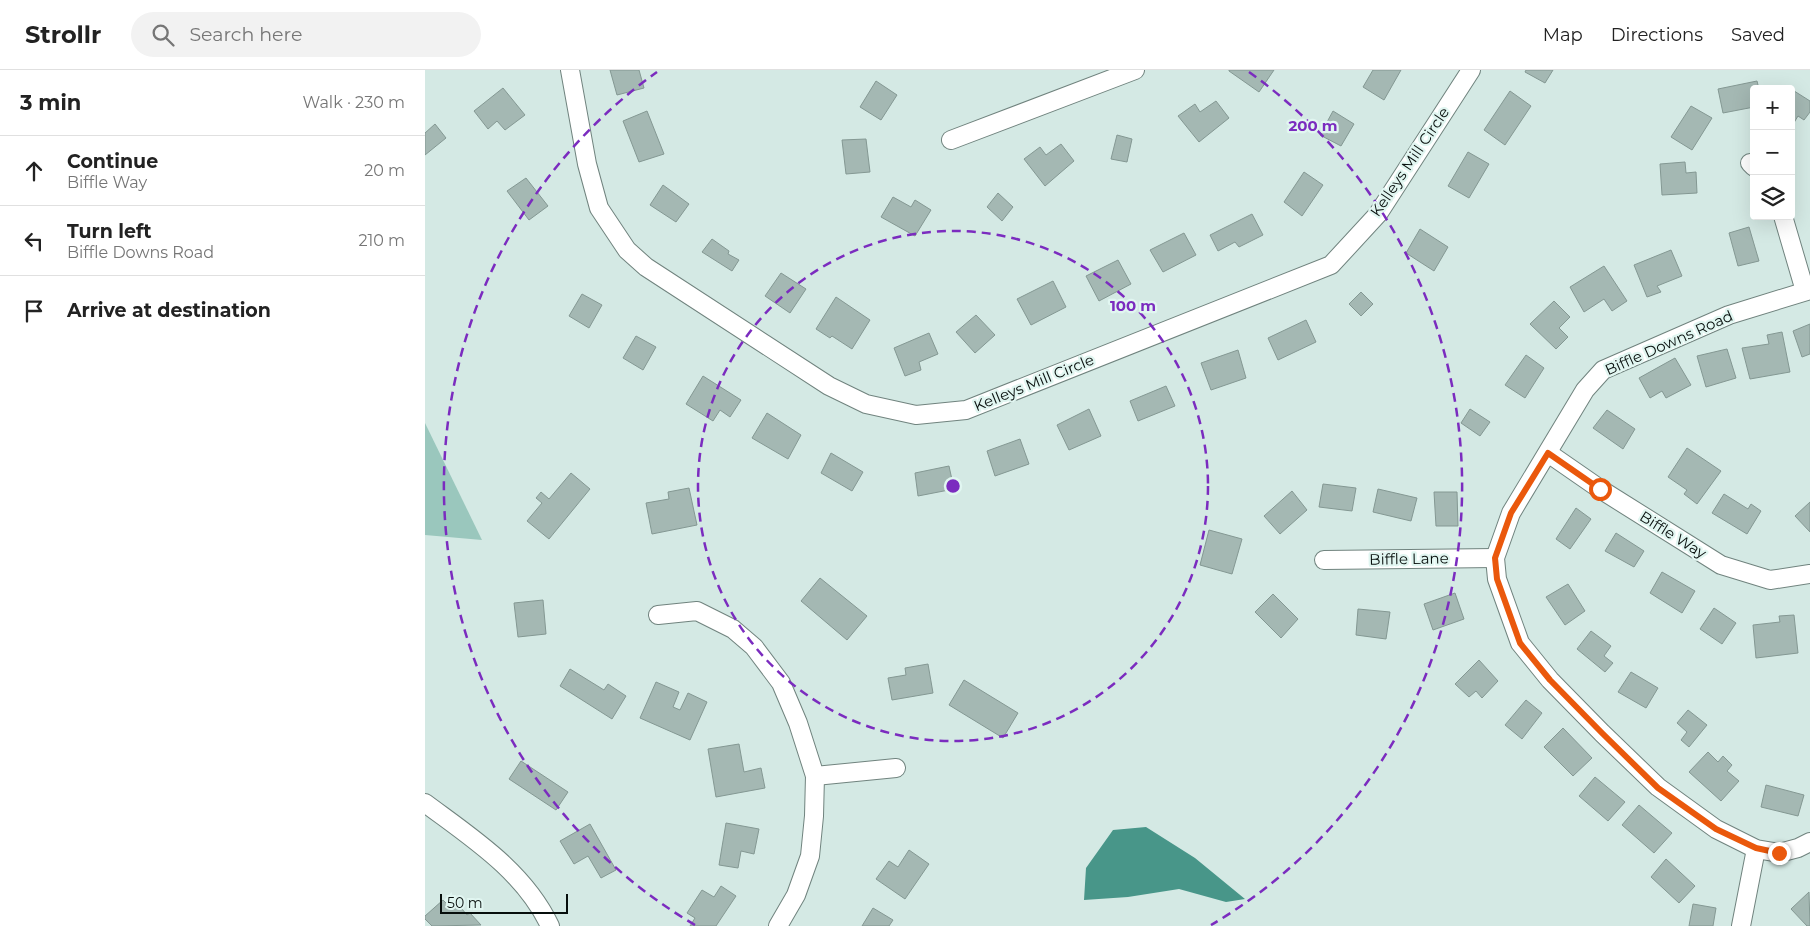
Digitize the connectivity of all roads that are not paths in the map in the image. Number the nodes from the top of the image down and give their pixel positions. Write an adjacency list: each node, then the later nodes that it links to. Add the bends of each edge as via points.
1 (570, 70): 3 (street, Kelleys Mill Circle, via 587,164 599,208 627,250 646,267 829,386 866,404 916,414 966,410 1331,265 1378,214)
2 (1135, 70): 4 (street)
3 (1471, 70)
4 (951, 140)
5 (1784, 220): 6 (street)
6 (1808, 290): 7 (street, Biffle Downs Road, via 1729,315 1603,370 1585,390)
7 (1548, 453): 8 (street, Biffle Downs Road, via 1511,513); 10 (street, Biffle Way, via 1721,565 1770,580)
8 (1495, 558): 9 (street, Biffle Lane); 16 (street, Biffle Downs Road, via 1497,579 1520,643 1550,680 1658,788 1716,829)
9 (1324, 560)
10 (1810, 574)
11 (658, 615): 13 (street, via 697,611 733,629 753,647 781,683)
12 (896, 768): 13 (street)
13 (815, 776): 18 (street, via 810,856 796,895)
14 (425, 803): 17 (street, via 493,853 543,911)
15 (1810, 842): 16 (street, Biffle Downs Road, via 1779,853)
16 (1756, 848): 19 (street)
17 (550, 926)
18 (778, 926)
19 (1741, 926)

